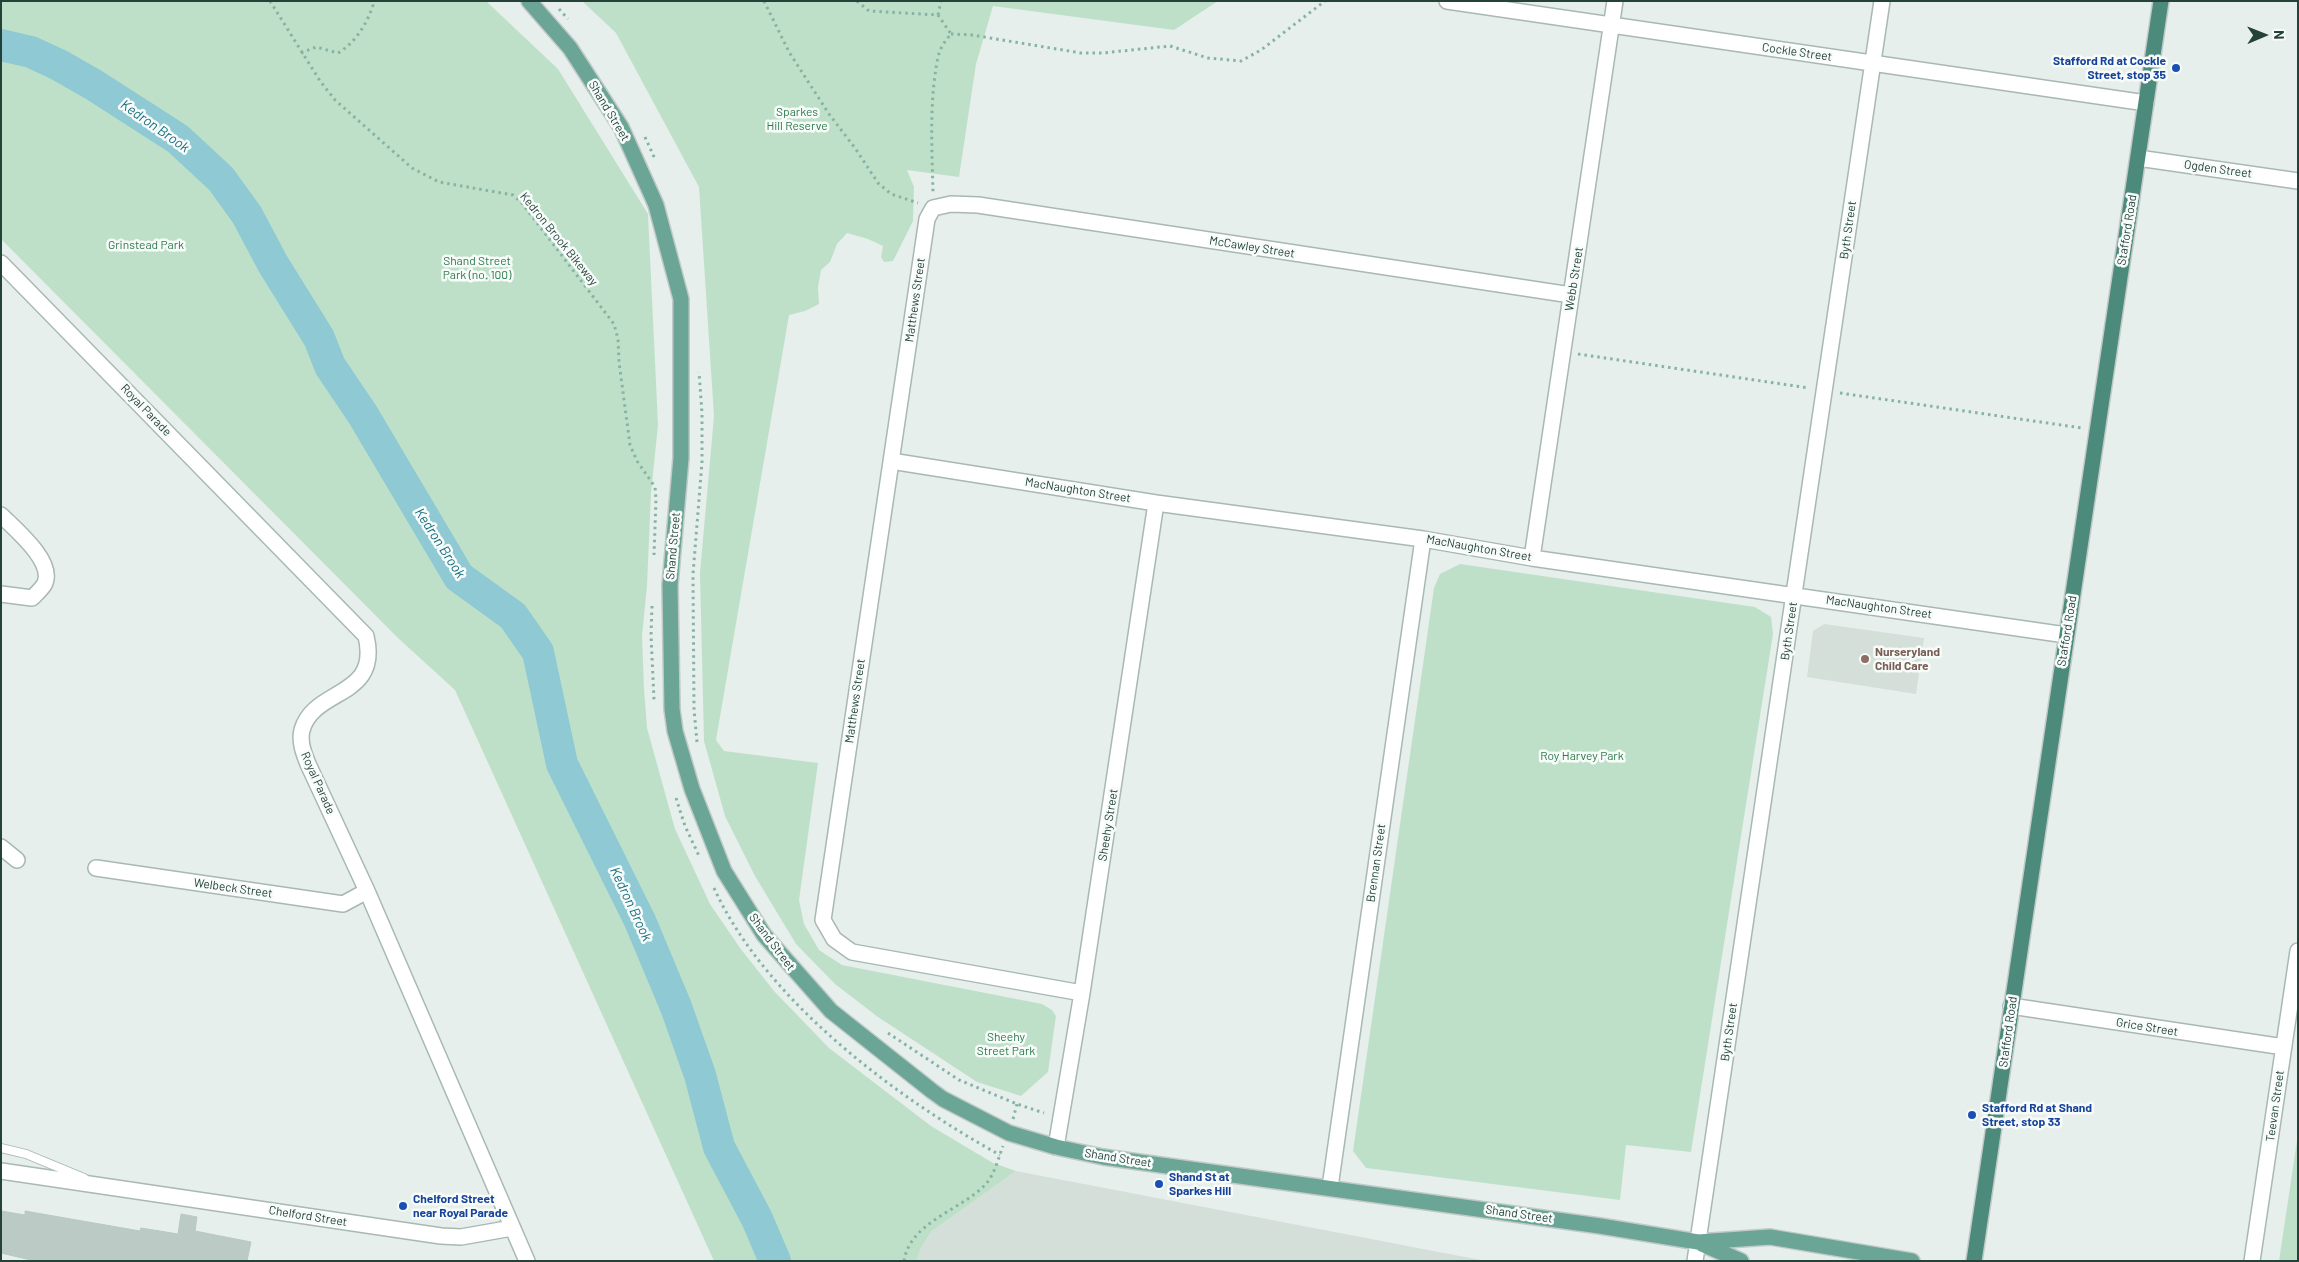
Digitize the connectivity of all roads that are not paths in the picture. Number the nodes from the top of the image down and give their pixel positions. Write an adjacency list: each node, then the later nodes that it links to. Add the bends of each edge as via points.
1 (530, 1): 30 (main road, Shand Street, via 570,48 621,127 656,205 682,299 681,450 670,585 672,709 692,789 724,871 764,936 852,1030 943,1099 1009,1133)
2 (1447, 1): 6 (street, Cockle Street)
3 (1615, 1): 6 (street, Webb Street)
4 (1882, 1): 7 (street, Byth Street)
5 (2161, 1): 8 (highway, Stafford Road)
6 (1612, 25): 7 (street, Cockle Street); 13 (street, Webb Street)
7 (1873, 63): 8 (street, Cockle Street); 20 (street, Byth Street)
8 (2146, 103): 9 (highway, Stafford Road)
9 (2138, 158): 10 (street, Ogden Street); 21 (highway, Stafford Road)
10 (2298, 181)
11 (933, 208): 13 (street, McCawley Street, via 951,204 978,205); 14 (street, Matthews Street, via 927,219)
12 (1, 263): 25 (street, Royal Parade, via 366,636 368,664 362,675 310,714 302,731 302,747)
13 (1572, 295): 18 (street, Webb Street)
14 (891, 461): 15 (street, MacNaughton Street); 27 (street, Matthews Street, via 823,920 834,939 852,952)
15 (1156, 503): 17 (street, MacNaughton Street); 27 (street, Sheehy Street)
16 (1, 515): 19 (street, via 45,566 45,582 32,598)
17 (1423, 539): 18 (street, MacNaughton Street); 34 (street, Brennan Street)
18 (1532, 558): 20 (street, MacNaughton Street)
19 (1, 594)
20 (1794, 594): 21 (street, MacNaughton Street); 36 (street, Byth Street)
21 (2066, 635): 28 (highway, Stafford Road)
22 (1, 846): 23 (street)
23 (17, 860)
24 (96, 868): 25 (street, Welbeck Street, via 343,904)
25 (367, 890): 35 (street, Royal Parade)
26 (2298, 952): 29 (street, Teevan Street)
27 (1082, 993): 30 (street, Sheehy Street)
28 (2011, 1006): 29 (street, Grice Street); 41 (highway, Stafford Road)
29 (2284, 1047): 42 (street, Teevan Street)
30 (1056, 1147): 34 (main road, Shand Street, via 1103,1157)
31 (1, 1148): 33 (lane, Chelford Street, via 26,1154)
32 (1, 1172): 33 (street, Chelford Street)
33 (103, 1185): 35 (street, Chelford Street, via 441,1236 469,1236)
34 (1330, 1187): 36 (main road, Shand Street)
35 (512, 1228): 37 (street, Royal Parade)
36 (1698, 1242): 38 (street, Byth Street); 39 (main road, Shand Street); 40 (main road, Shand Street, via 1770,1237)
37 (527, 1261)
38 (1695, 1261)
39 (1741, 1261)
40 (1912, 1261)
41 (1974, 1261)
42 (2252, 1261)

